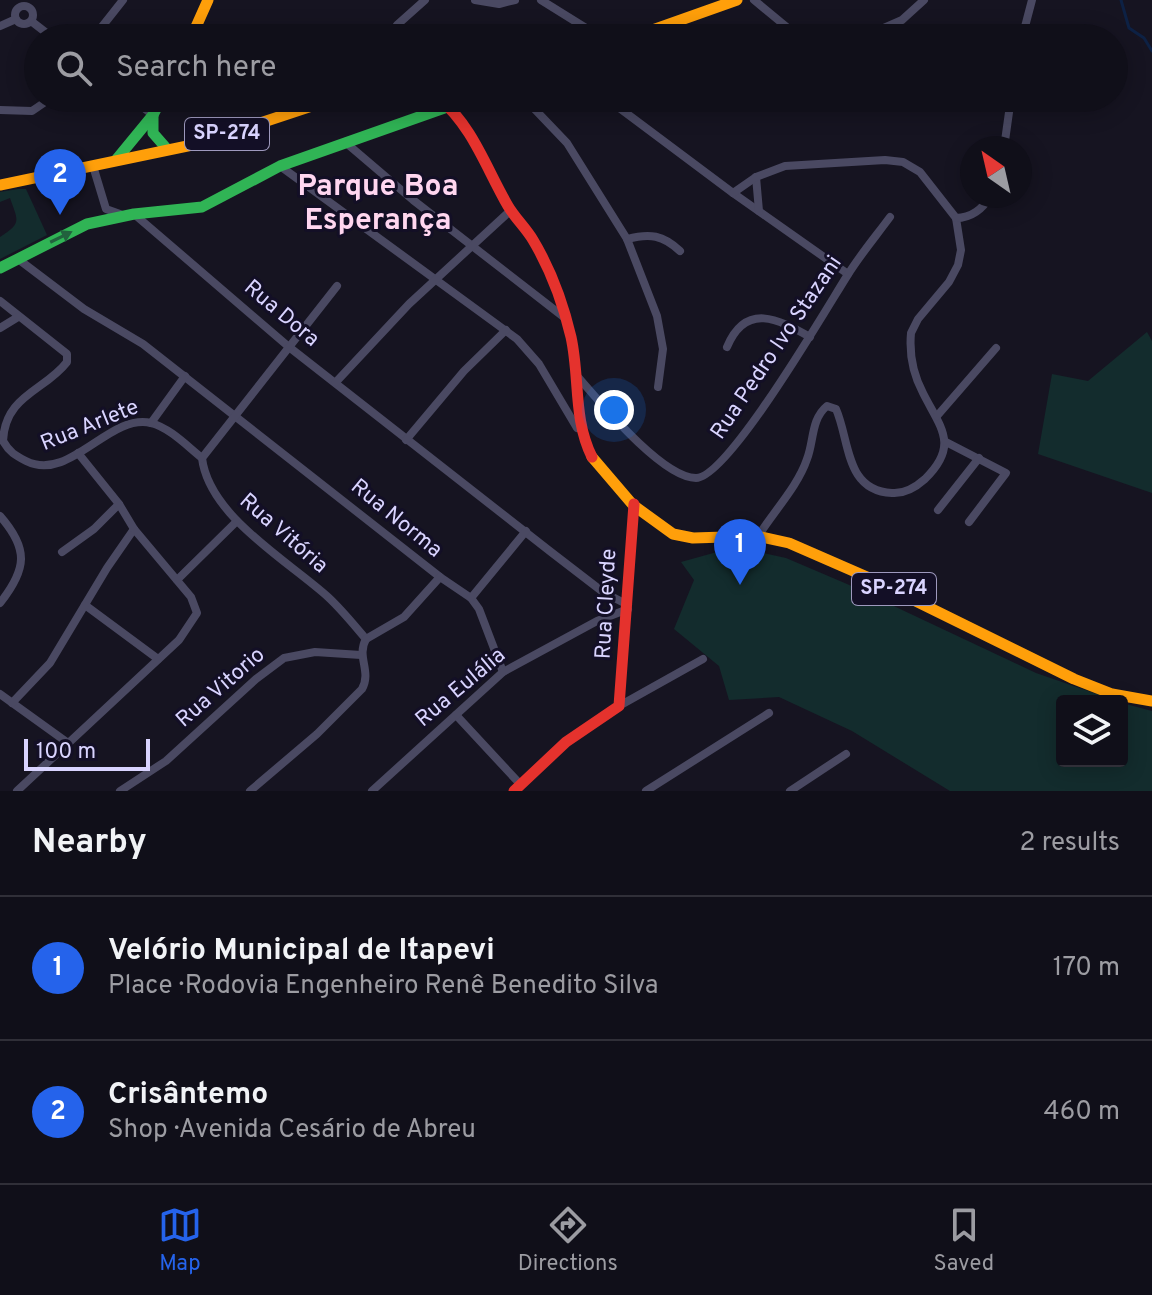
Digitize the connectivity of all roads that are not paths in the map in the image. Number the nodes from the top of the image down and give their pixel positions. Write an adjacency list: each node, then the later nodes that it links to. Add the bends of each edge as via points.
1 (10, 0): 12 (street)
2 (123, 0): 16 (street)
3 (208, 0): 17 (main road)
4 (425, 0): 18 (street)
5 (475, 0): 6 (street)
6 (515, 0)
7 (541, 0): 19 (street)
8 (737, 0): 20 (main road)
9 (754, 0): 21 (street)
10 (924, 0): 22 (street)
11 (1032, 0): 23 (street)
12 (18, 8): 13 (street); 14 (street, via 30,8)
13 (16, 19): 14 (street, via 23,24); 24 (street)
14 (31, 21): 15 (street)
15 (35, 24)
16 (104, 24)
17 (197, 24)
18 (398, 24)
19 (580, 24)
20 (669, 24)
21 (783, 24)
22 (893, 24)
23 (1026, 24)
24 (0, 26)
25 (0, 110): 26 (street)
26 (24, 111)
27 (149, 112): 35 (street)
28 (155, 112): 35 (main road)
29 (294, 112): 38 (main road, SP-274)
30 (432, 112): 37 (main road)
31 (456, 112): 47 (main road, SP-274)
32 (537, 112): 53 (street, via 567,143)
33 (625, 112): 44 (street)
34 (1009, 112): 36 (street)
35 (153, 115): 38 (main road, via 153,133); 39 (main road)
36 (1006, 136)
37 (345, 142): 41 (main road); 54 (street)
38 (167, 149): 39 (main road, SP-274)
39 (116, 160): 40 (main road, SP-274)
40 (93, 166): 43 (main road, SP-274); 46 (street)
41 (280, 166): 49 (main road, via 202,207); 59 (street)
42 (756, 177): 44 (street); 48 (street); 51 (street, via 785,166 903,162 920,172)
43 (0, 185)
44 (733, 193): 48 (street)
45 (978, 208): 51 (street)
46 (106, 209): 49 (street); 52 (street)
47 (510, 211): 54 (street); 63 (main road, SP-274, via 545,262)
48 (759, 211): 58 (street)
49 (130, 215): 52 (main road); 67 (street, Rua Dora)
50 (890, 217): 58 (street, Rua Pedro Ivo Stazani)
51 (956, 218): 75 (street, via 961,235 958,265 911,333 915,376)
52 (92, 223): 56 (main road, one-way to 52)
53 (627, 239): 55 (street, via 663,237); 73 (street, via 661,334)
54 (471, 245): 59 (street); 63 (street)
55 (680, 251)
56 (18, 259): 57 (main road); 70 (street)
57 (0, 268)
58 (848, 274): 66 (street, Rua Pedro Ivo Stazani)
59 (434, 280): 65 (street); 72 (street)
60 (337, 286): 67 (street)
61 (0, 301): 62 (street, Rua Arlete)
62 (18, 317): 64 (street); 82 (street, Rua Arlete, via 67,354 67,362 6,422 3,441)
63 (566, 318): 71 (main road, SP-274)
64 (0, 328)
65 (506, 330): 77 (street, via 539,364); 78 (street)
66 (810, 337): 68 (street, via 762,317 743,324); 71 (street, Rua Pedro Ivo Stazani, via 731,452 705,477 680,474 652,454)
67 (289, 347): 72 (street, Rua Dora); 74 (street)
68 (727, 347)
69 (996, 348): 75 (street)
70 (185, 376): 74 (street, Rua Norma); 76 (street, Rua Arlete)
71 (577, 376): 77 (main road, SP-274)
72 (336, 382): 78 (street, Rua Dora)
73 (658, 387)
74 (236, 416): 83 (street); 95 (street, Rua Norma)
75 (937, 416): 79 (street)
76 (151, 423): 80 (street, Rua Arlete, via 111,433); 83 (street)
77 (582, 436): 86 (main road, SP-274, via 598,466)
78 (406, 440): 92 (street, Rua Dora)
79 (946, 442): 84 (street); 93 (street, via 935,468 918,485 899,494 876,490 857,476 839,416 827,406 818,415 807,459)
80 (78, 453): 82 (street, Rua Arlete, via 46,467); 85 (street)
81 (0, 455): 82 (street)
82 (14, 455)
83 (202, 458): 89 (street, Rua Vitória, via 207,484)
84 (979, 458): 87 (street); 90 (street, via 1006,476)
85 (119, 504): 91 (street); 94 (street)
86 (634, 504): 93 (main road, SP-274, via 650,520 683,538); 100 (main road, Rua Cleyde)
87 (938, 510)
88 (0, 516): 98 (street, via 16,537 23,562)
89 (237, 521): 96 (street); 101 (street, Rua Vitória, via 329,598)
90 (969, 522)
91 (134, 529): 96 (street); 99 (street)
92 (526, 531): 97 (street); 100 (street, Rua Dora)
93 (759, 535): 107 (main road, SP-274, via 885,584 1007,649 1091,686)
94 (62, 552)
95 (440, 577): 97 (street, Rua Norma); 101 (street, via 404,617)
96 (177, 580): 103 (street, via 197,613 188,630)
97 (471, 598): 105 (street, Rua Norma)
98 (0, 603)
99 (85, 605): 103 (street); 108 (street, via 50,663)
100 (628, 607): 105 (street, Rua Eulália); 109 (main road, Rua Cleyde)
101 (366, 639): 102 (street)
102 (361, 655): 116 (street, Rua Vitorio, via 315,652 284,658 166,761); 117 (street, via 367,673 362,689)
103 (158, 659): 112 (street)
104 (703, 659): 109 (street)
105 (503, 672): 111 (street, Rua Eulália)
106 (0, 694): 108 (street)
107 (1152, 701)
108 (12, 703): 112 (street)
109 (619, 706): 114 (main road, via 566,742)
110 (769, 713): 119 (street)
111 (456, 715): 114 (street); 118 (street, Rua Eulália)
112 (68, 743): 115 (street)
113 (846, 754): 120 (street)
114 (517, 788)
115 (17, 791)
116 (120, 791)
117 (250, 791)
118 (372, 791)
119 (646, 791)
120 (790, 791)

